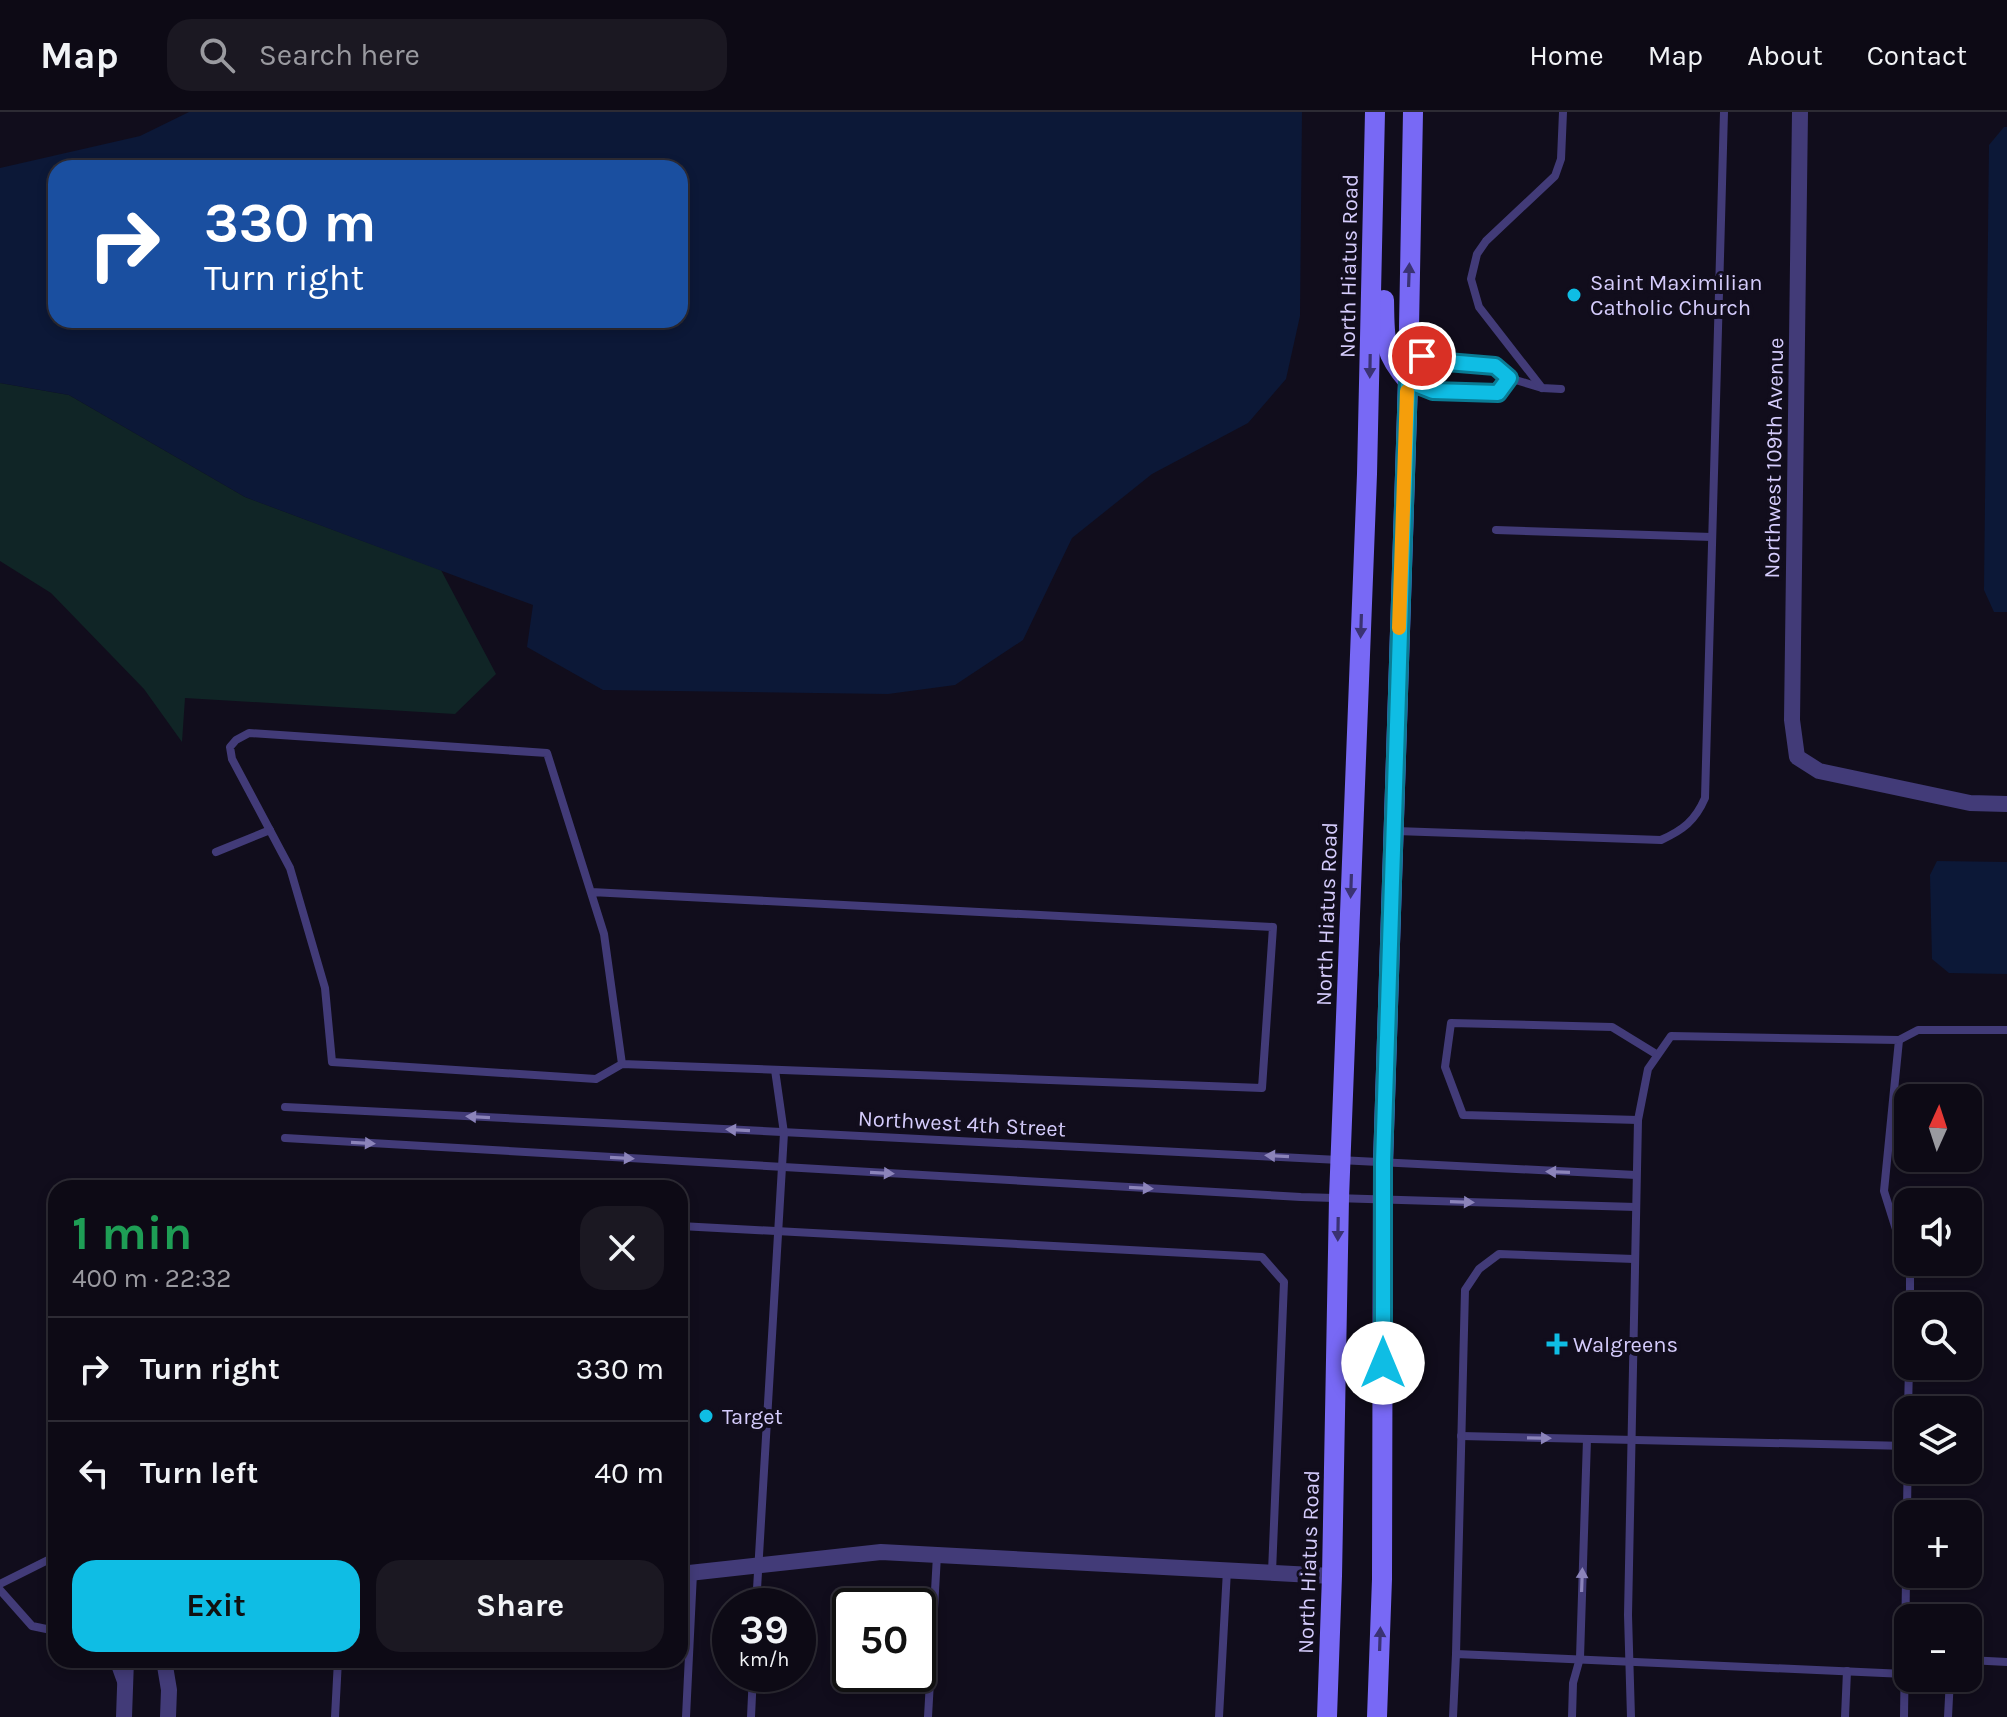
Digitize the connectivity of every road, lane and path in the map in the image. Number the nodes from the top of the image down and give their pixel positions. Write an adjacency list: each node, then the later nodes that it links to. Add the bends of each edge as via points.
1 (1375, 112): 6 (main road, North Hiatus Road)
2 (1413, 112): 7 (main road, one-way to 2)
3 (1563, 112): 10 (lane, via 1555,176 1486,241 1471,279 1479,307)
4 (1724, 112): 13 (lane)
5 (1800, 112): 14 (street, Northwest 109th Avenue, via 1792,720 1797,757 1819,771 1970,803)
6 (1374, 148): 9 (main road, via 1385,165 1385,339 1388,356); 28 (main road, North Hiatus Road, one-way to 28)
7 (1407, 345): 8 (lane, via 1435,361 1495,366); 9 (main road)
8 (1509, 378): 9 (lane, via 1498,393 1433,391); 10 (lane)
9 (1408, 381): 16 (main road)
10 (1542, 388): 11 (lane)
11 (1561, 389)
12 (1496, 530): 13 (lane)
13 (1712, 537): 16 (lane, via 1705,798 1684,830 1661,840)
14 (2007, 804)
15 (270, 830): 17 (lane); 18 (lane, via 232,759 230,747 249,733 547,753); 22 (lane, via 290,868 325,988 332,1062 596,1079)
16 (1393, 831): 29 (main road)
17 (216, 852)
18 (591, 892): 22 (lane, via 604,934); 23 (lane, via 1273,927 1262,1088)
19 (2007, 1030): 20 (lane, via 1918,1030)
20 (1899, 1040): 21 (lane, via 1671,1036); 38 (lane, via 1884,1191 1910,1274)
21 (1656, 1054): 25 (lane); 25 (lane, via 1612,1027 1451,1023 1445,1067 1463,1115)
22 (622, 1064): 23 (lane)
23 (775, 1070): 26 (lane)
24 (285, 1107): 26 (lane, Northwest 4th Street, one-way to 24)
25 (1638, 1120): 31 (lane)
26 (784, 1133): 28 (lane, Northwest 4th Street, one-way to 26); 30 (lane)
27 (285, 1138): 30 (lane, one-way to 30)
28 (1340, 1159): 29 (lane, Northwest 4th Street); 32 (main road, North Hiatus Road)
29 (1383, 1163): 31 (lane, Northwest 4th Street, one-way to 29); 33 (main road)
30 (781, 1167): 32 (lane, one-way to 32); 36 (lane)
31 (1636, 1175): 34 (lane)
32 (1339, 1198): 33 (lane); 50 (main road, North Hiatus Road, one-way to 50)
33 (1384, 1200): 34 (lane, one-way to 34); 80 (main road, one-way to 33)
34 (1636, 1207): 37 (lane)
35 (688, 1226): 36 (lane)
36 (778, 1230): 46 (lane); 48 (lane, via 1262,1257 1284,1282)
37 (1634, 1259): 39 (lane, via 1499,1254 1479,1269 1465,1290); 41 (lane)
38 (1910, 1292)
39 (1461, 1436): 40 (lane, one-way to 40); 56 (lane)
40 (1587, 1439): 41 (lane); 57 (lane, one-way to 40)
41 (1631, 1440): 42 (lane); 58 (lane)
42 (1894, 1444)
43 (1908, 1484): 54 (lane)
44 (937, 1555): 46 (street, via 881,1552); 47 (street); 77 (lane)
45 (48, 1560): 51 (lane)
46 (758, 1566): 49 (street); 52 (lane)
47 (1227, 1570): 48 (street); 78 (lane)
48 (1272, 1572): 50 (street)
49 (688, 1574)
50 (1332, 1576): 79 (main road, North Hiatus Road)
51 (0, 1584)
52 (757, 1588)
53 (0, 1590): 55 (lane, via 32,1626)
54 (1906, 1604)
55 (48, 1629)
56 (1456, 1654): 57 (lane); 81 (lane)
57 (1580, 1658): 58 (lane); 82 (lane)
58 (1628, 1660): 66 (lane); 83 (lane)
59 (1982, 1661): 60 (lane)
60 (2007, 1662)
61 (116, 1668): 68 (lane)
62 (126, 1668): 68 (street)
63 (165, 1668): 73 (street)
64 (338, 1668): 74 (lane)
65 (686, 1668): 75 (lane)
66 (1847, 1671): 67 (lane); 84 (lane)
67 (1894, 1673)
68 (125, 1692): 72 (street)
69 (752, 1692): 76 (lane)
70 (1905, 1692): 85 (lane)
71 (1949, 1692): 86 (lane)
72 (124, 1717)
73 (168, 1717)
74 (335, 1717)
75 (686, 1717)
76 (751, 1717)
77 (928, 1717)
78 (1219, 1717)
79 (1327, 1717)
80 (1377, 1717)
81 (1453, 1717)
82 (1572, 1717)
83 (1631, 1717)
84 (1845, 1717)
85 (1904, 1717)
86 (1948, 1717)

